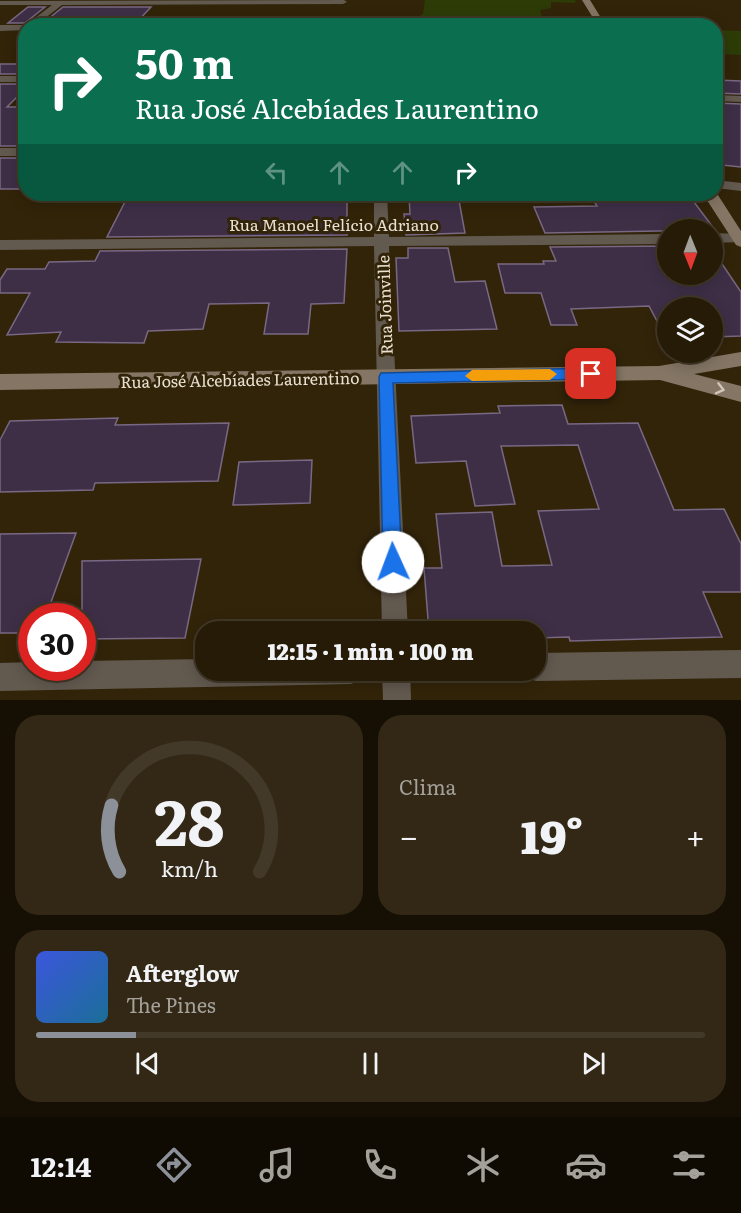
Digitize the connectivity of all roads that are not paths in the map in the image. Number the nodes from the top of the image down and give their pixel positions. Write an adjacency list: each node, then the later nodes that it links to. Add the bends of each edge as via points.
1 (586, 0): 6 (street)
2 (63, 1): 3 (street); 4 (street); 5 (street)
3 (343, 2)
4 (0, 3)
5 (39, 18)
6 (598, 18)
7 (18, 27): 8 (street)
8 (0, 28)
9 (0, 79): 10 (street)
10 (18, 79)
11 (723, 98): 12 (street)
12 (741, 99)
13 (0, 152): 14 (street)
14 (18, 152)
15 (723, 185): 16 (street)
16 (741, 187)
17 (380, 201): 22 (street, Rua Joinville)
18 (715, 201): 21 (street)
19 (657, 239): 22 (street, Rua Manoel Felício Adriano)
20 (723, 239): 21 (street)
21 (740, 240)
22 (382, 241): 23 (street, Rua Manoel Felício Adriano); 26 (street, Rua Joinville)
23 (0, 244)
24 (741, 359): 25 (street, Rua José Alcebíades Laurentino)
25 (659, 373): 26 (street, Rua José Alcebíades Laurentino); 28 (street, Rua José Alcebíades Laurentino, one-way to 28)
26 (386, 377): 27 (street, Rua José Alcebíades Laurentino); 29 (street, Rua Joinville)
27 (0, 382)
28 (741, 394)
29 (395, 621)
30 (741, 664): 31 (street)
31 (546, 667)
32 (195, 673): 33 (street)
33 (0, 677)
34 (396, 681): 35 (street)
35 (397, 700)

